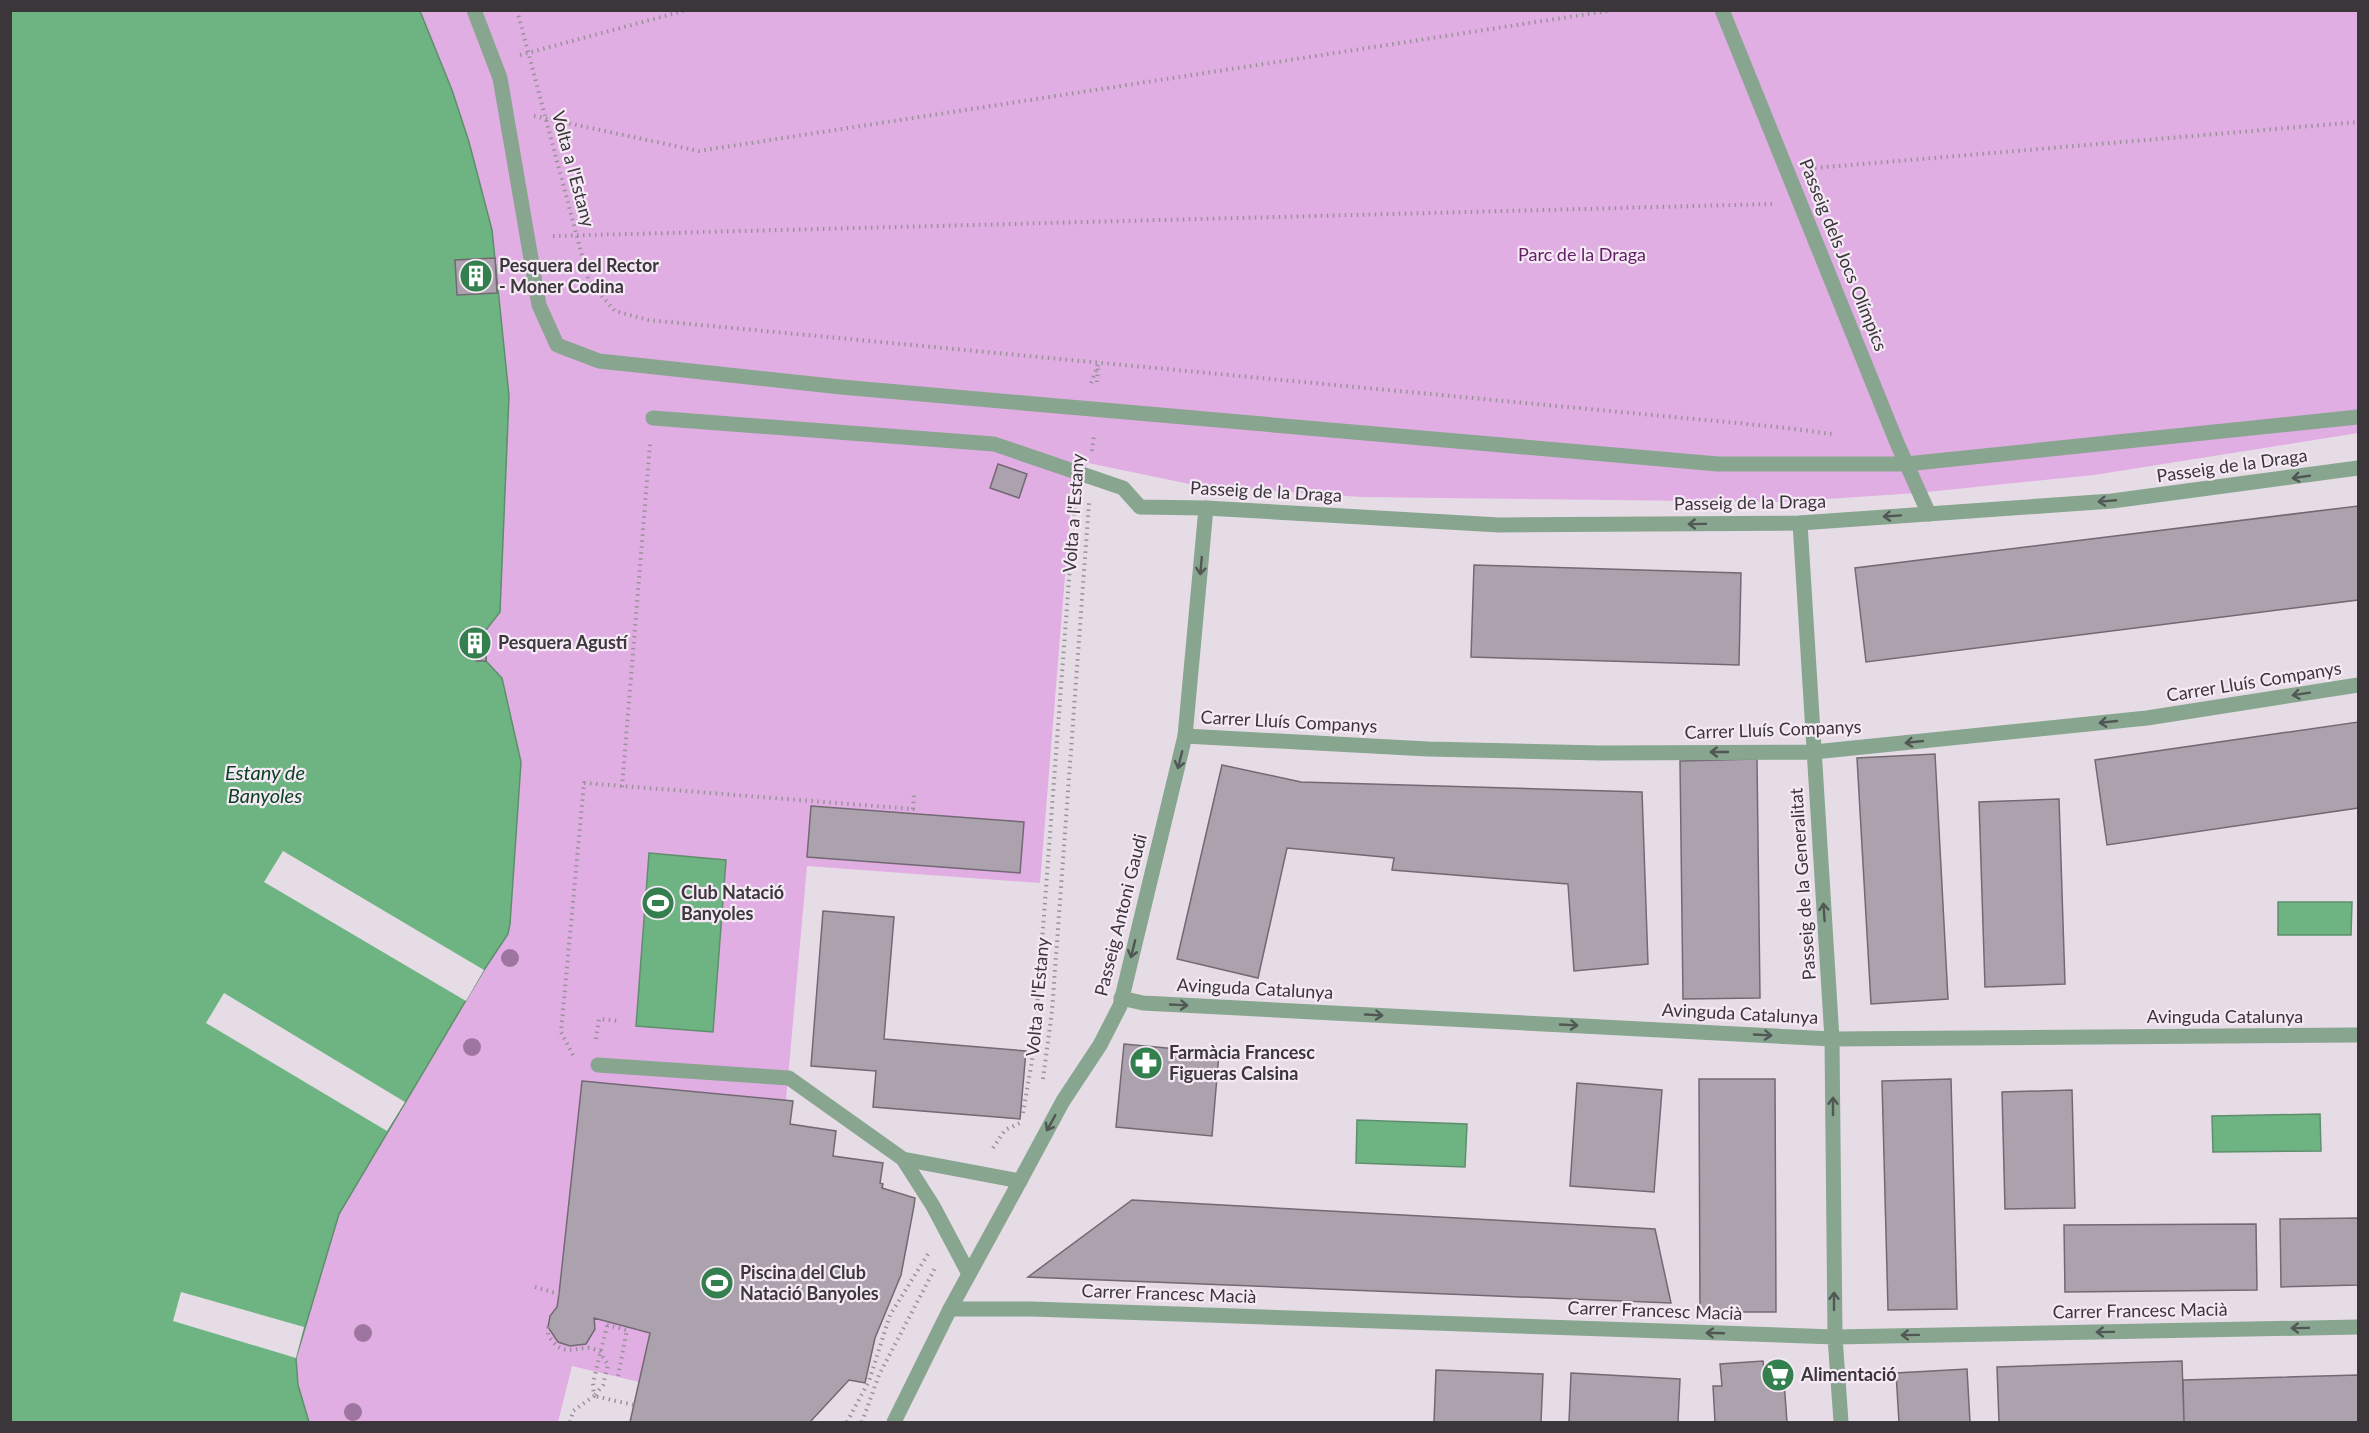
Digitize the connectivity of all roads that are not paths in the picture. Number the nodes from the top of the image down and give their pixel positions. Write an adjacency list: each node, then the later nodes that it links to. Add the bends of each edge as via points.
1 (474, 10): 5 (street, via 500,78 539,305 557,345 599,362 1718,464)
2 (1722, 10): 5 (street, Passeig dels Jocs Olímpics)
3 (2358, 417): 5 (street)
4 (652, 418): 7 (street, Passeig de la Draga, via 994,444 1123,488 1140,507)
5 (1906, 464): 8 (street, Passeig dels Jocs Olímpics)
6 (2358, 468): 8 (street, Passeig de la Draga, one-way to 8, via 2112,501)
7 (1206, 508): 9 (street, Passeig de la Draga, one-way to 7, via 1499,525); 11 (street, Passeig Antoni Gaudi, one-way to 11)
8 (1929, 514): 9 (street, Passeig de la Draga, one-way to 9)
9 (1800, 523): 12 (street, Passeig de la Generalitat)
10 (2358, 685): 12 (street, Carrer Lluís Companys, one-way to 12, via 2147,718)
11 (1185, 735): 12 (street, Carrer Lluís Companys, one-way to 11, via 1451,749); 13 (street, Passeig Antoni Gaudi, one-way to 13)
12 (1814, 752): 15 (street, Passeig de la Generalitat, one-way to 12)
13 (1121, 998): 15 (street, Avinguda Catalunya, one-way to 15, via 1143,1003); 18 (street, Passeig Antoni Gaudi, one-way to 18, via 1100,1045 1063,1101)
14 (2358, 1035): 15 (street, Avinguda Catalunya)
15 (1832, 1039): 22 (street, Passeig de la Generalitat, one-way to 15)
16 (598, 1065): 17 (street, via 789,1078)
17 (903, 1159): 18 (street); 19 (street)
18 (1020, 1180): 19 (street, Passeig Antoni Gaudi)
19 (969, 1274): 20 (street, Passeig Antoni Gaudi)
20 (950, 1309): 22 (street, Carrer Francesc Macià, one-way to 20); 23 (street, Passeig Antoni Gaudi)
21 (2358, 1327): 22 (street, Carrer Francesc Macià, one-way to 22)
22 (1835, 1337): 24 (street, Passeig de la Generalitat)
23 (894, 1422)
24 (1841, 1422)

